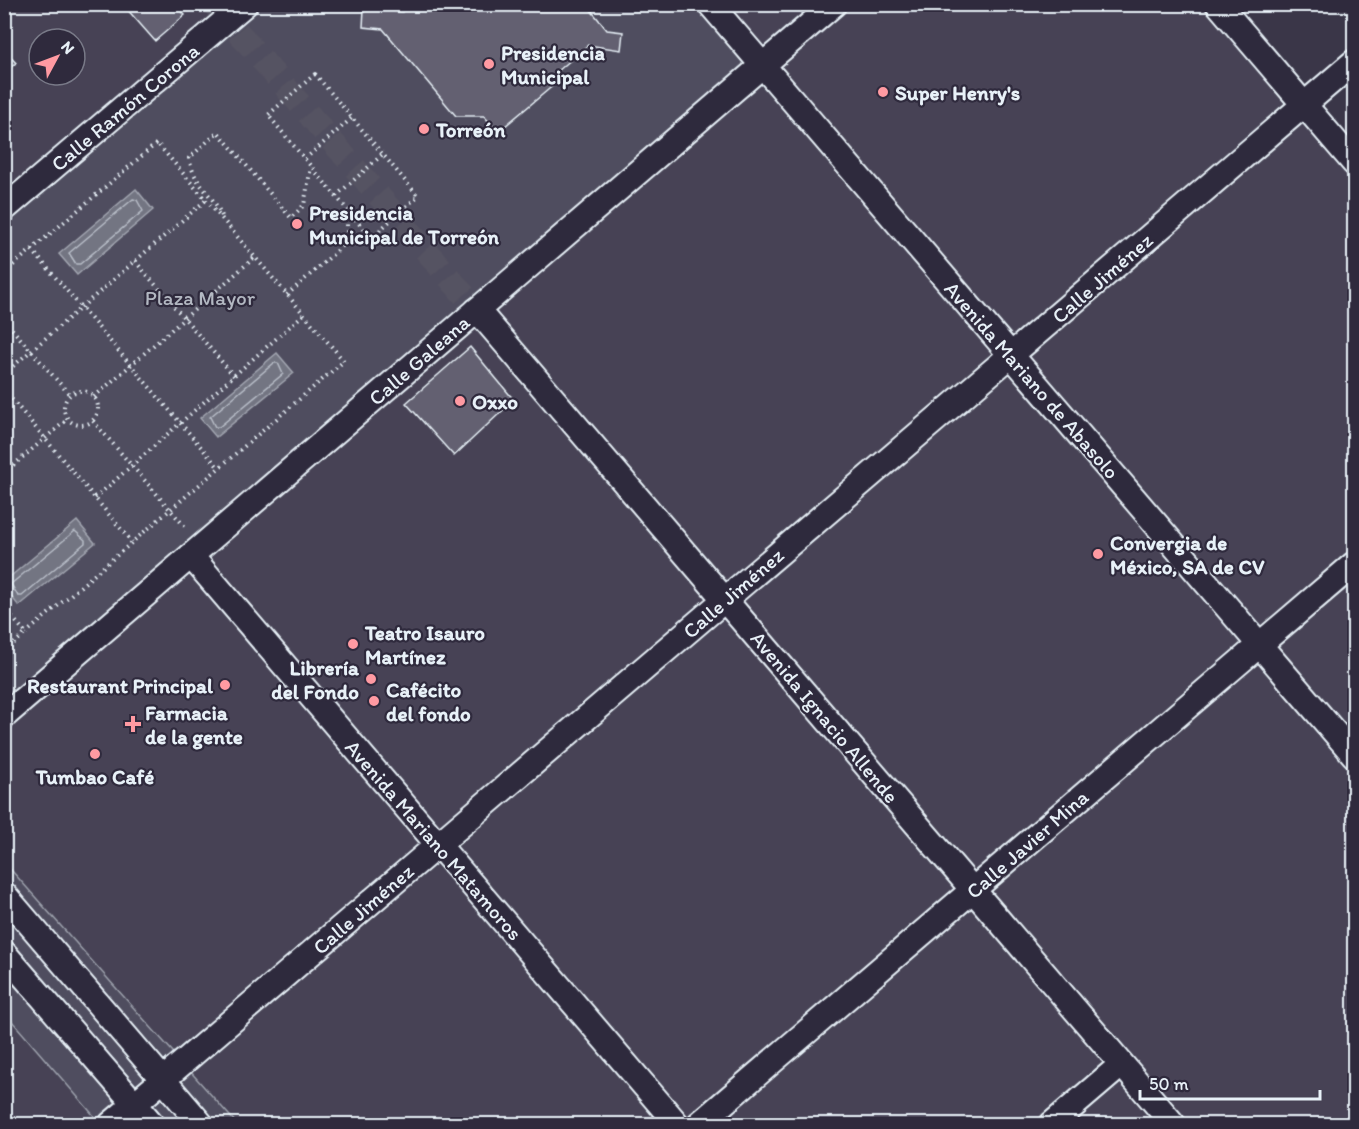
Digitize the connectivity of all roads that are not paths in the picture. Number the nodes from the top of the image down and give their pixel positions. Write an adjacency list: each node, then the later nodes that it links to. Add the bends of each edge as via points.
1 (245, 4): 9 (street, Calle Ramón Corona)
2 (710, 4): 6 (street, Avenida Mariano de Abasolo)
3 (834, 4): 6 (street, Calle Galeana)
4 (1218, 4): 7 (street)
5 (1354, 62): 7 (street, Calle Jiménez)
6 (762, 66): 10 (street, Calle Galeana); 11 (street, Avenida Mariano de Abasolo)
7 (1304, 105): 8 (street); 11 (street, Calle Jiménez)
8 (1354, 163)
9 (4, 209)
10 (477, 310): 12 (street, Calle Galeana); 14 (street, Avenida Ignacio Allende)
11 (1011, 356): 14 (street, Calle Jiménez); 15 (street, Avenida Mariano de Abasolo)
12 (196, 551): 16 (street, Calle Galeana); 18 (street, Avenida Mariano Matamoros)
13 (1354, 564): 15 (street, Calle Javier Mina)
14 (724, 600): 18 (street, Calle Jiménez); 19 (street, Avenida Ignacio Allende)
15 (1260, 645): 17 (street, Avenida Mariano de Abasolo); 19 (street, Calle Javier Mina)
16 (4, 716)
17 (1354, 755)
18 (438, 845): 23 (street, Calle Jiménez); 28 (street, Avenida Mariano Matamoros)
19 (973, 891): 22 (street, Avenida Ignacio Allende); 29 (street, Calle Javier Mina)
20 (4, 894): 23 (street)
21 (4, 953): 24 (street)
22 (1121, 1065): 30 (street); 31 (street, Avenida Ignacio Allende)
23 (163, 1080): 24 (street, Calle Jiménez); 27 (street)
24 (135, 1104): 25 (street, Calle Jiménez); 26 (street)
25 (111, 1125)
26 (152, 1125)
27 (201, 1125)
28 (677, 1125)
29 (699, 1125)
30 (1052, 1125)
31 (1173, 1125)

